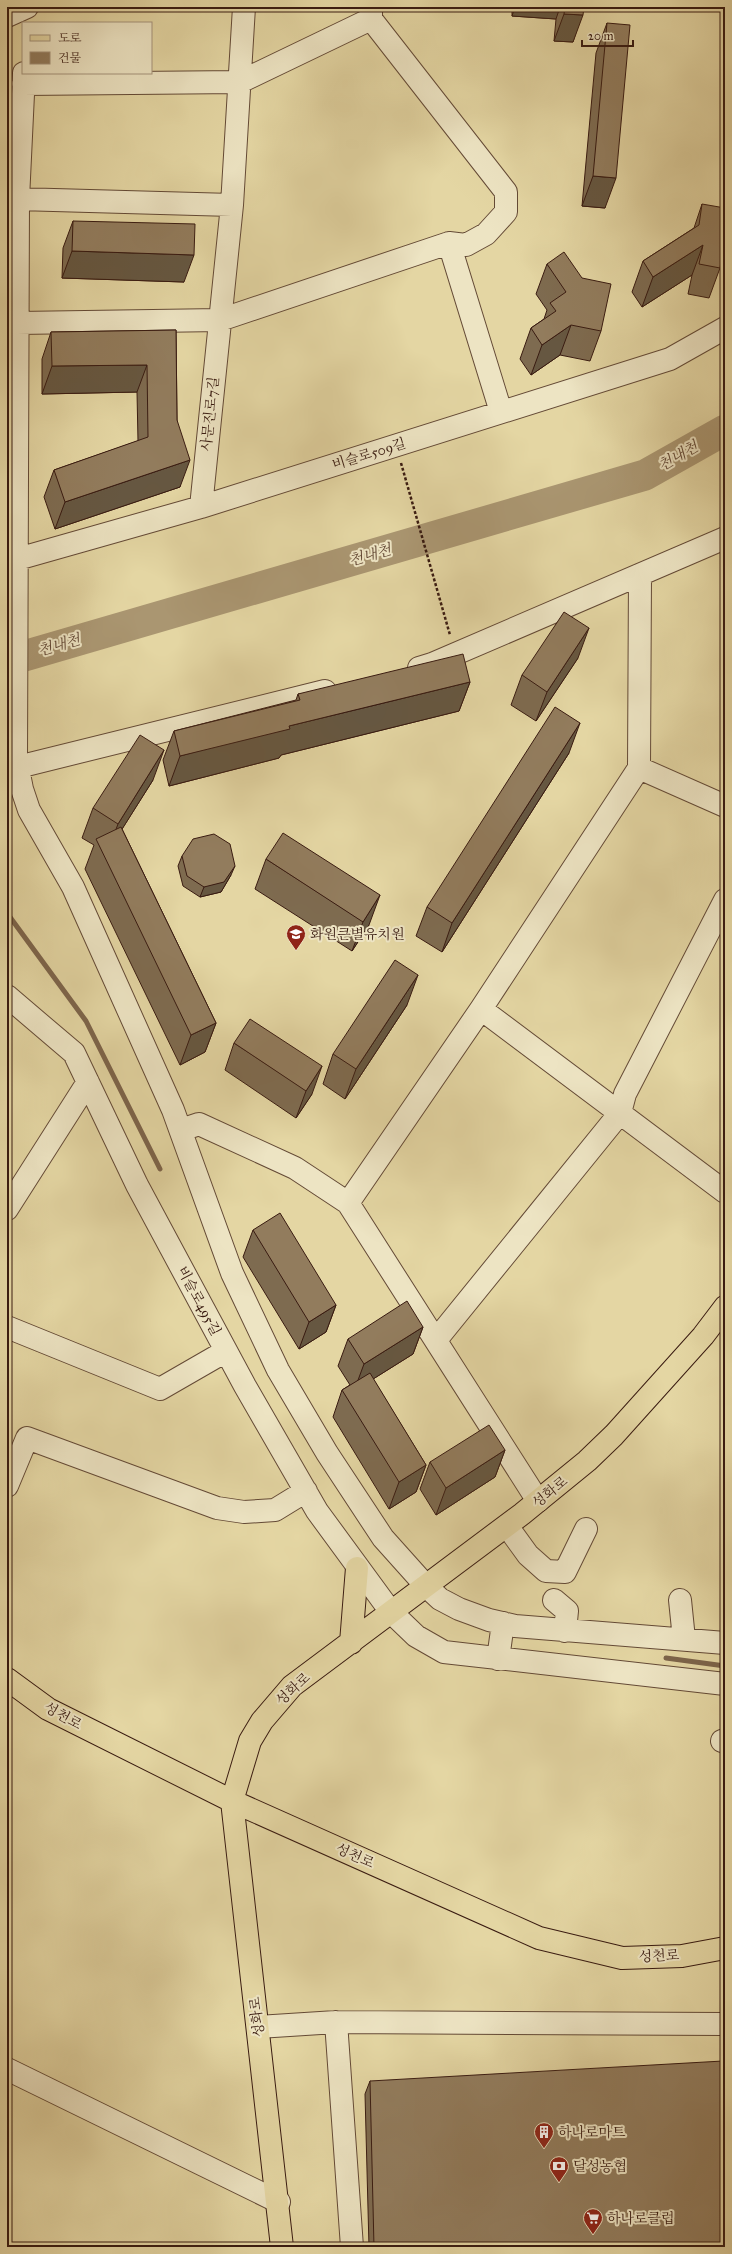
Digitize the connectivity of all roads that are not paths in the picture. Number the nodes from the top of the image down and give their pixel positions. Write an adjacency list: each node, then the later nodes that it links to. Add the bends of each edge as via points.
1 (27, 7): 4 (street); 5 (street)
2 (244, 7): 7 (street, 사문진로7길)
3 (371, 13): 7 (street); 10 (street, via 506,192 506,212 486,234 466,245)
4 (7, 16)
5 (26, 22)
6 (24, 79): 7 (street); 8 (street)
7 (240, 82): 9 (street, 사문진로7길)
8 (18, 199): 9 (street); 11 (street)
9 (232, 205): 12 (street, 사문진로7길)
10 (449, 242): 12 (street); 14 (street)
11 (13, 318): 12 (street); 17 (street)
12 (220, 320): 15 (street, 사문진로7길)
13 (725, 328): 14 (street, 비슬로509길, via 670,358)
14 (501, 412): 15 (street, 비슬로509길)
15 (201, 507): 17 (street, 비슬로509길)
16 (725, 538): 18 (street)
17 (12, 565): 21 (street)
18 (640, 575): 19 (street, via 432,664); 22 (street)
19 (402, 672)
20 (348, 685): 21 (street)
21 (17, 763): 29 (street, via 29,810 73,887)
22 (639, 768): 23 (street); 26 (street)
23 (725, 806)
24 (725, 900): 28 (street, via 625,1094)
25 (7, 996): 27 (street, 비슬로495길, via 74,1053)
26 (481, 1009): 28 (street); 31 (street)
27 (88, 1082): 32 (street); 36 (street, 비슬로495길, via 137,1185)
28 (620, 1114): 30 (street); 35 (street)
29 (181, 1130): 31 (street, via 199,1124 295,1168); 43 (street, via 232,1273 278,1370 327,1453 383,1538)
30 (725, 1192)
31 (348, 1203): 35 (street)
32 (7, 1209)
33 (721, 1318): 39 (main road, 성화로, via 614,1435)
34 (7, 1327): 36 (street, via 160,1389)
35 (436, 1340): 39 (street)
36 (226, 1351): 38 (street, 비슬로495길)
37 (7, 1486): 38 (street, via 27,1438 217,1508 244,1512 275,1510)
38 (306, 1491): 42 (street, 비슬로495길)
39 (538, 1501): 40 (main road, 성화로)
40 (506, 1526): 41 (street, via 528,1555 546,1571 559,1572 565,1572); 43 (main road, 성화로)
41 (586, 1529)
42 (357, 1568): 46 (street, 비슬로495길); 50 (main road)
43 (426, 1586): 46 (main road, 성화로); 47 (street, via 440,1599 459,1609)
44 (554, 1600): 48 (street, via 567,1611)
45 (680, 1600): 49 (street)
46 (391, 1612): 50 (main road, 성화로); 52 (street, 비슬로495길, via 416,1636 444,1652)
47 (502, 1623): 48 (street); 52 (street)
48 (565, 1631): 49 (street)
49 (684, 1639): 51 (street)
50 (351, 1643): 55 (main road, 성화로, via 292,1686 262,1721 250,1741)
51 (725, 1643)
52 (498, 1659): 54 (street, 비슬로495길)
53 (7, 1679): 55 (main road, 성천로, via 48,1709)
54 (725, 1684)
55 (232, 1801): 56 (main road, 성천로, via 539,1938 622,1958 682,1956); 59 (main road, 성화로)
56 (725, 1948)
57 (336, 2022): 58 (street); 59 (street); 63 (street)
58 (725, 2024)
59 (258, 2027): 61 (main road, 성화로)
60 (7, 2069): 61 (street)
61 (278, 2202): 62 (main road, 성화로)
62 (282, 2247)
63 (352, 2247)

